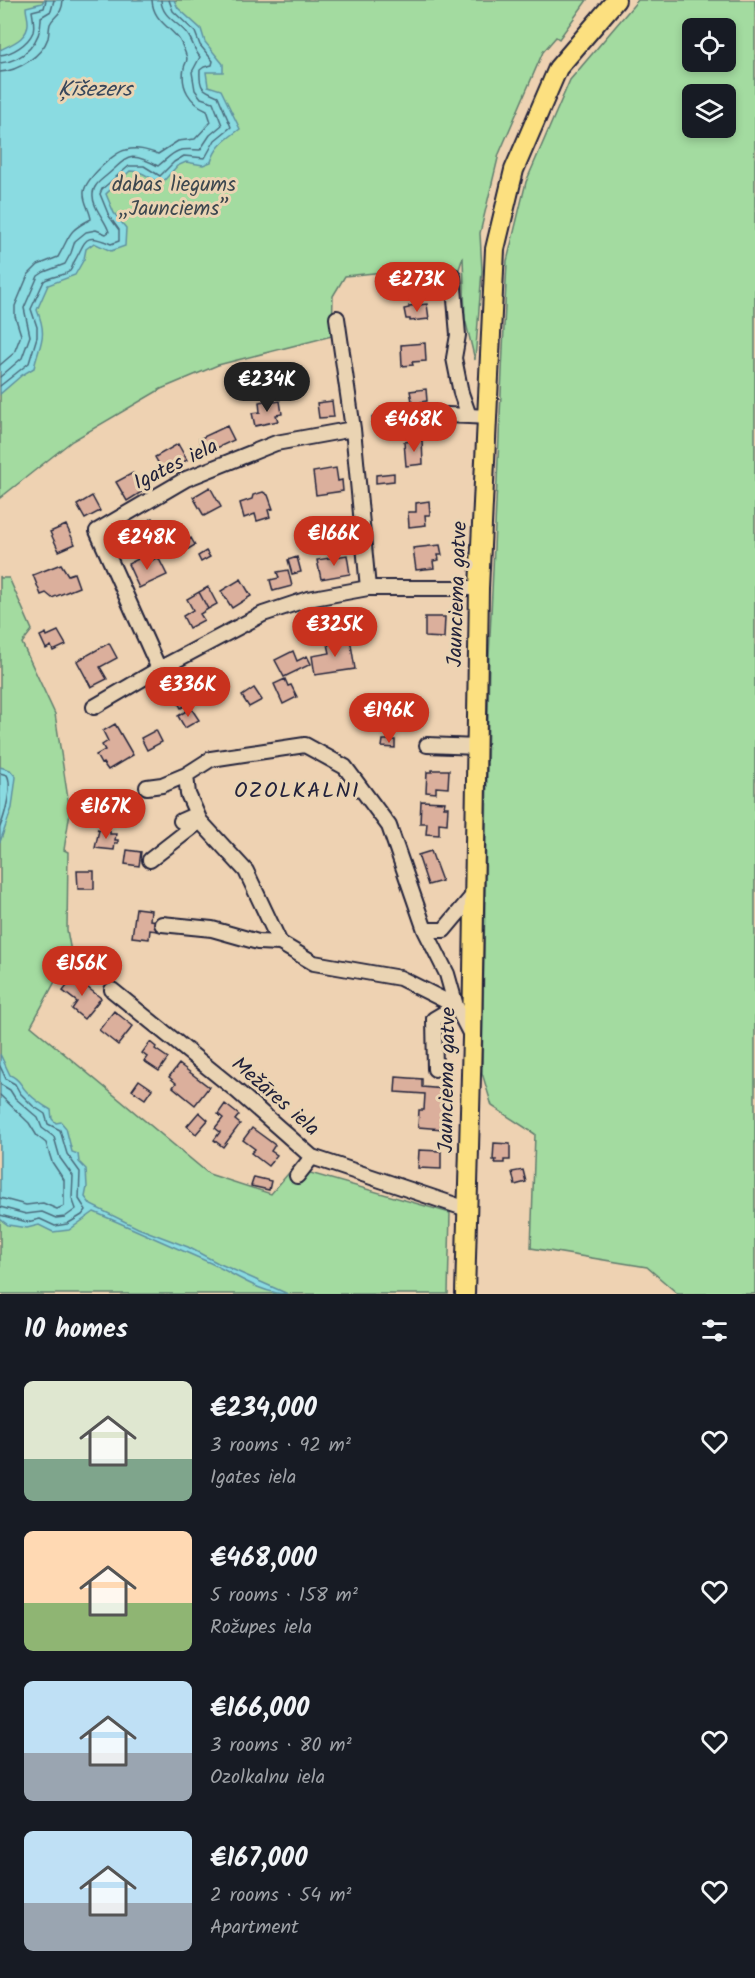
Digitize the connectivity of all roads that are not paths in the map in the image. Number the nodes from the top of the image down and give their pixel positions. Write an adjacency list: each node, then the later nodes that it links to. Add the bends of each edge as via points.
1 (616, 0): 5 (main road, Jaunciema gatve, via 558,68 514,170 495,249)
2 (453, 276): 5 (street, via 458,335 454,358 461,393)
3 (338, 318): 6 (street)
4 (447, 415): 5 (street)
5 (478, 417): 8 (main road, Jaunciema gatve)
6 (353, 429): 7 (street); 9 (street, Igates iela, via 276,443 186,479 97,531)
7 (368, 588): 8 (street); 9 (street, via 308,599 263,614)
8 (479, 588): 12 (main road, Jaunciema gatve)
9 (159, 669): 10 (street)
10 (94, 707)
11 (427, 746): 12 (street)
12 (477, 747): 20 (main road, Jaunciema gatve)
13 (186, 776): 14 (street); 16 (street); 22 (street, via 211,759 305,745 345,767 389,826)
14 (166, 784): 15 (street); 16 (street)
15 (147, 787)
16 (188, 794): 17 (street)
17 (198, 818): 18 (street); 19 (street); 23 (street, via 246,871)
18 (181, 821)
19 (150, 860)
20 (475, 892): 22 (street, via 444,930); 26 (main road, Jaunciema gatve)
21 (162, 924): 23 (street, via 212,929 258,942)
22 (425, 930): 25 (street, via 447,974)
23 (280, 943): 25 (street, via 314,963 400,978)
24 (112, 990): 28 (street, Mežāres iela)
25 (456, 1006): 26 (street); 27 (street, via 434,1019)
26 (472, 1038): 30 (main road, Jaunciema gatve)
27 (435, 1069)
28 (312, 1157): 29 (street); 30 (street, Mežāres iela)
29 (297, 1176)
30 (467, 1209): 31 (main road, Jaunciema gatve)
31 (465, 1294)

